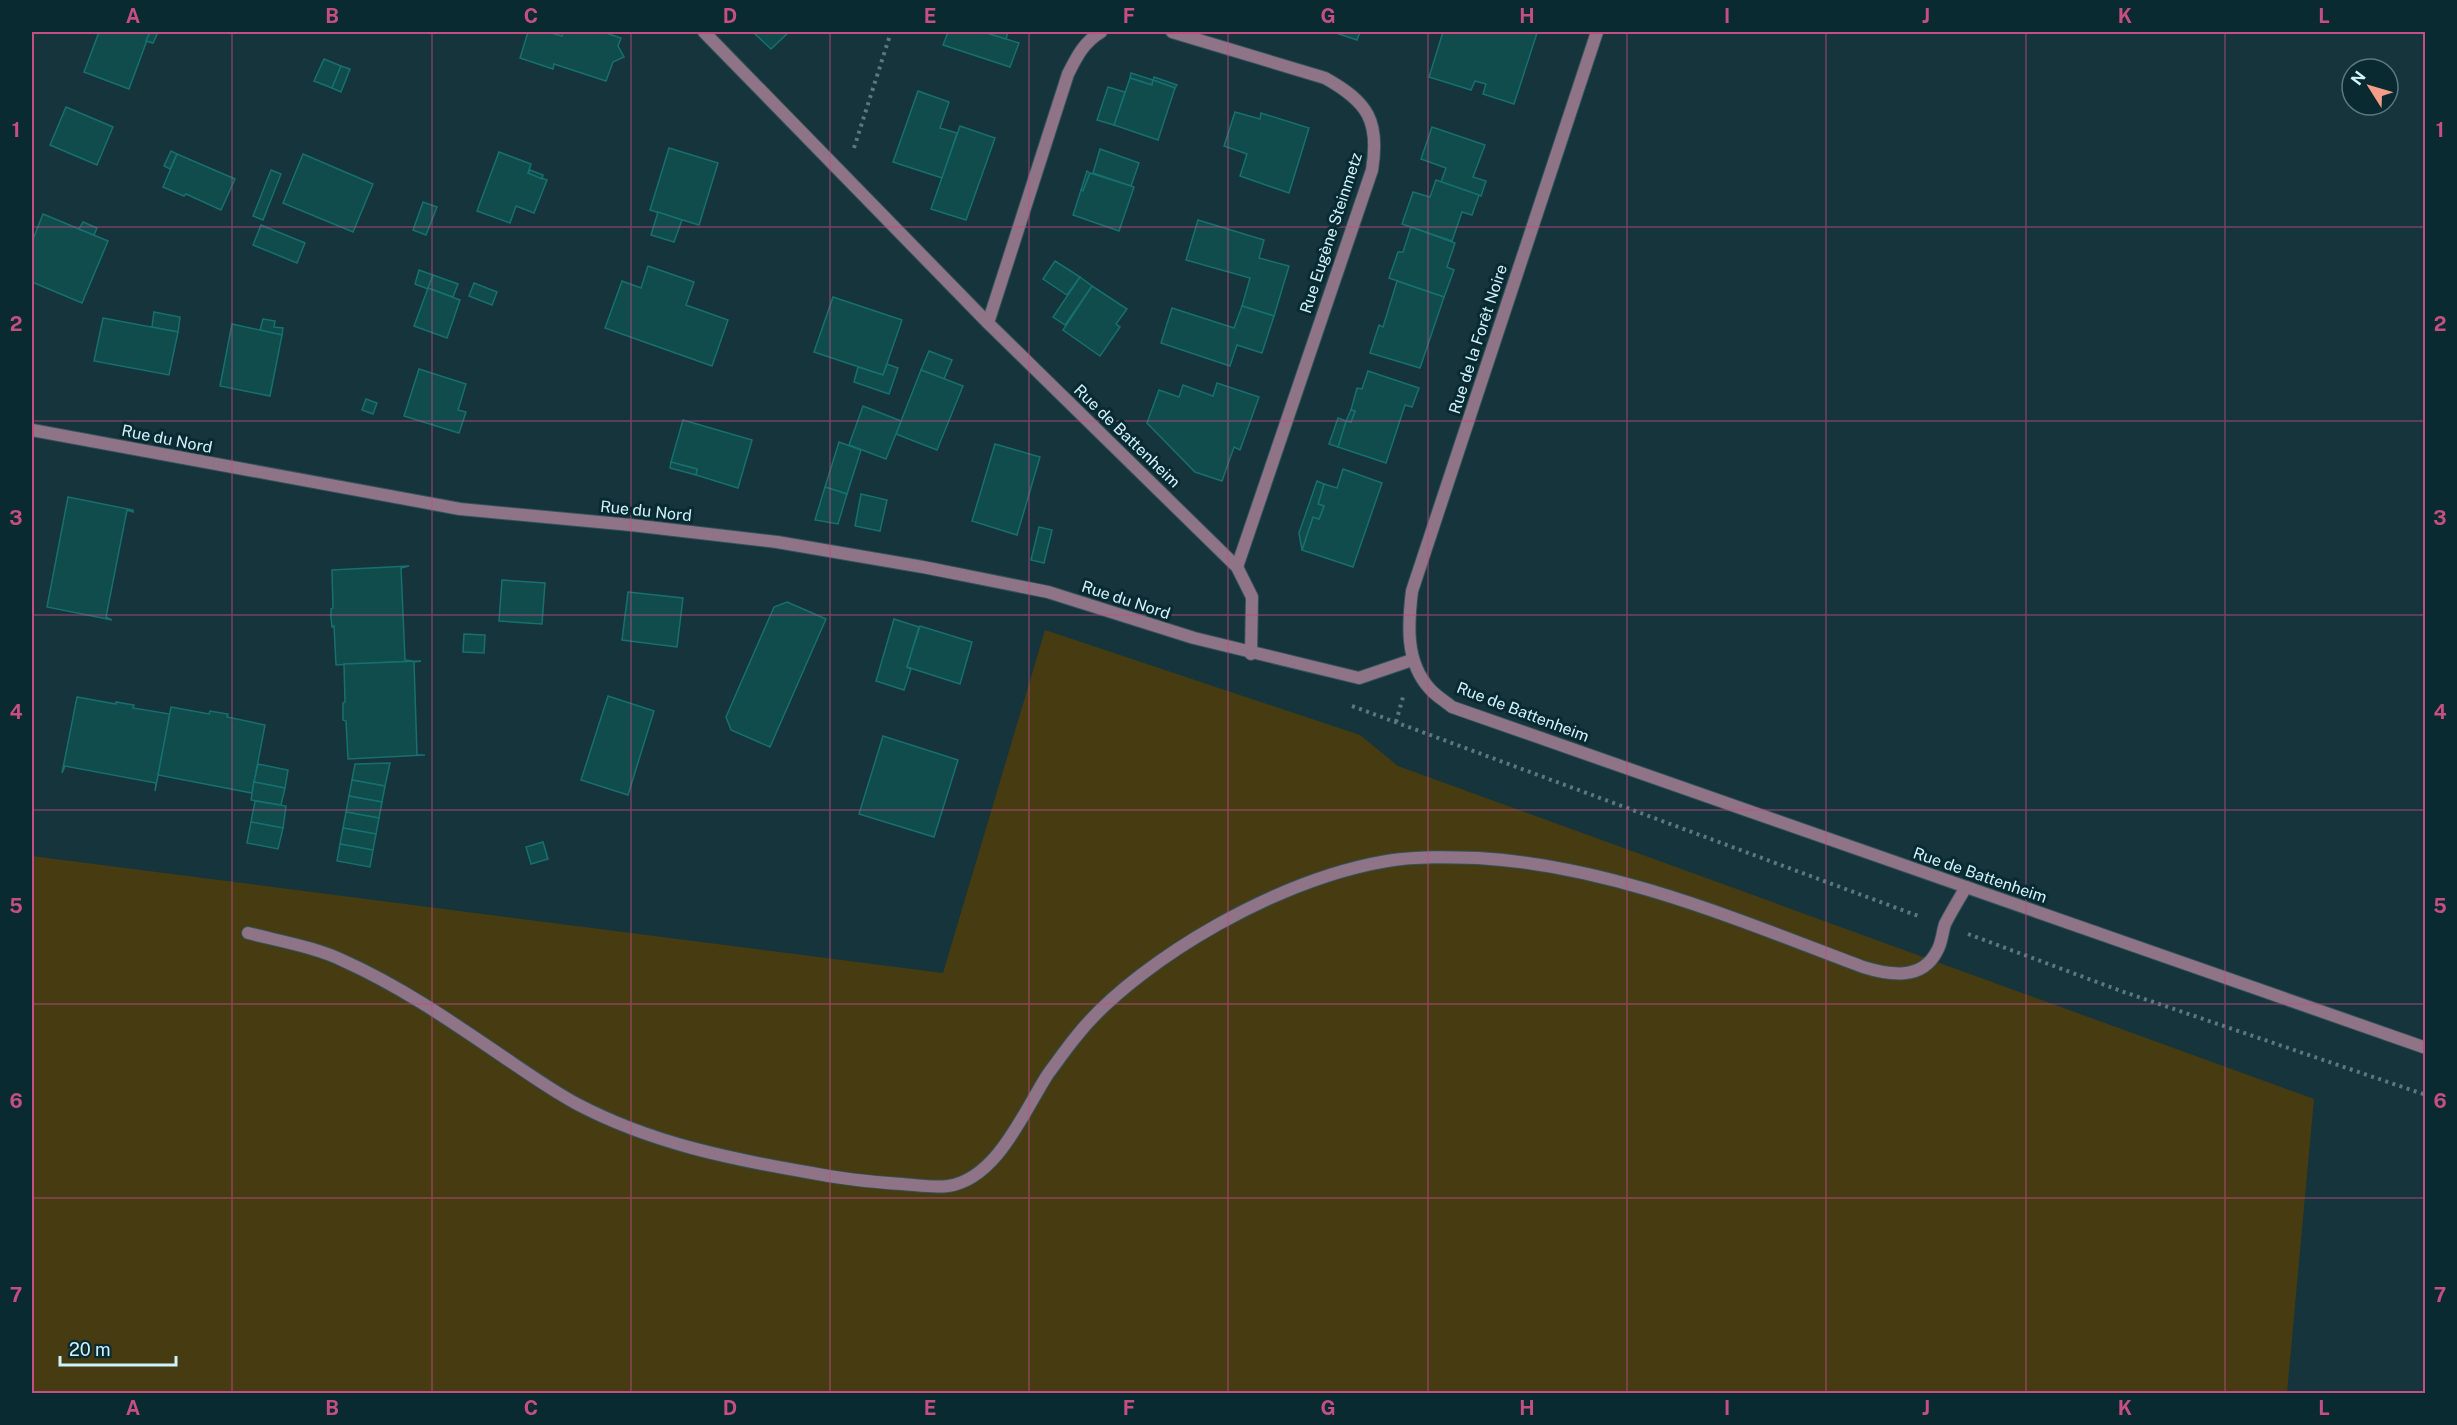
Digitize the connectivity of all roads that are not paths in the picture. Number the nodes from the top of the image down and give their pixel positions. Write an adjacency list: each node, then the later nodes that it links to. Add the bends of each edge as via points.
1 (704, 32): 5 (street, Rue de Battenheim)
2 (1101, 32): 5 (street, via 1078,52 1068,74)
3 (1172, 32): 7 (street, Rue Eugène Steinmetz, via 1332,82 1361,104 1373,125 1376,147 1368,182)
4 (1597, 32): 9 (street, Rue de la Forêt Noire, via 1412,591 1408,623)
5 (987, 323): 7 (street, Rue de Battenheim)
6 (32, 430): 8 (street, Rue du Nord, via 460,509 777,542 923,567 1048,592)
7 (1237, 567): 8 (street, Rue de Battenheim, via 1251,597)
8 (1251, 654): 9 (street, via 1359,678)
9 (1412, 660): 10 (street, Rue de Battenheim, via 1429,688 1452,707)
10 (1966, 887): 11 (street, via 1945,925 1938,951 1926,966 1902,974 1885,974 1647,889 1573,869 1451,857 1388,861 1331,876 1260,901 1170,953 1126,987 1079,1032 1005,1145 980,1172 948,1186 852,1180 737,1160 622,1126 574,1102 405,994 340,959); 12 (street, Rue de Battenheim)
11 (248, 933)
12 (2426, 1048)

